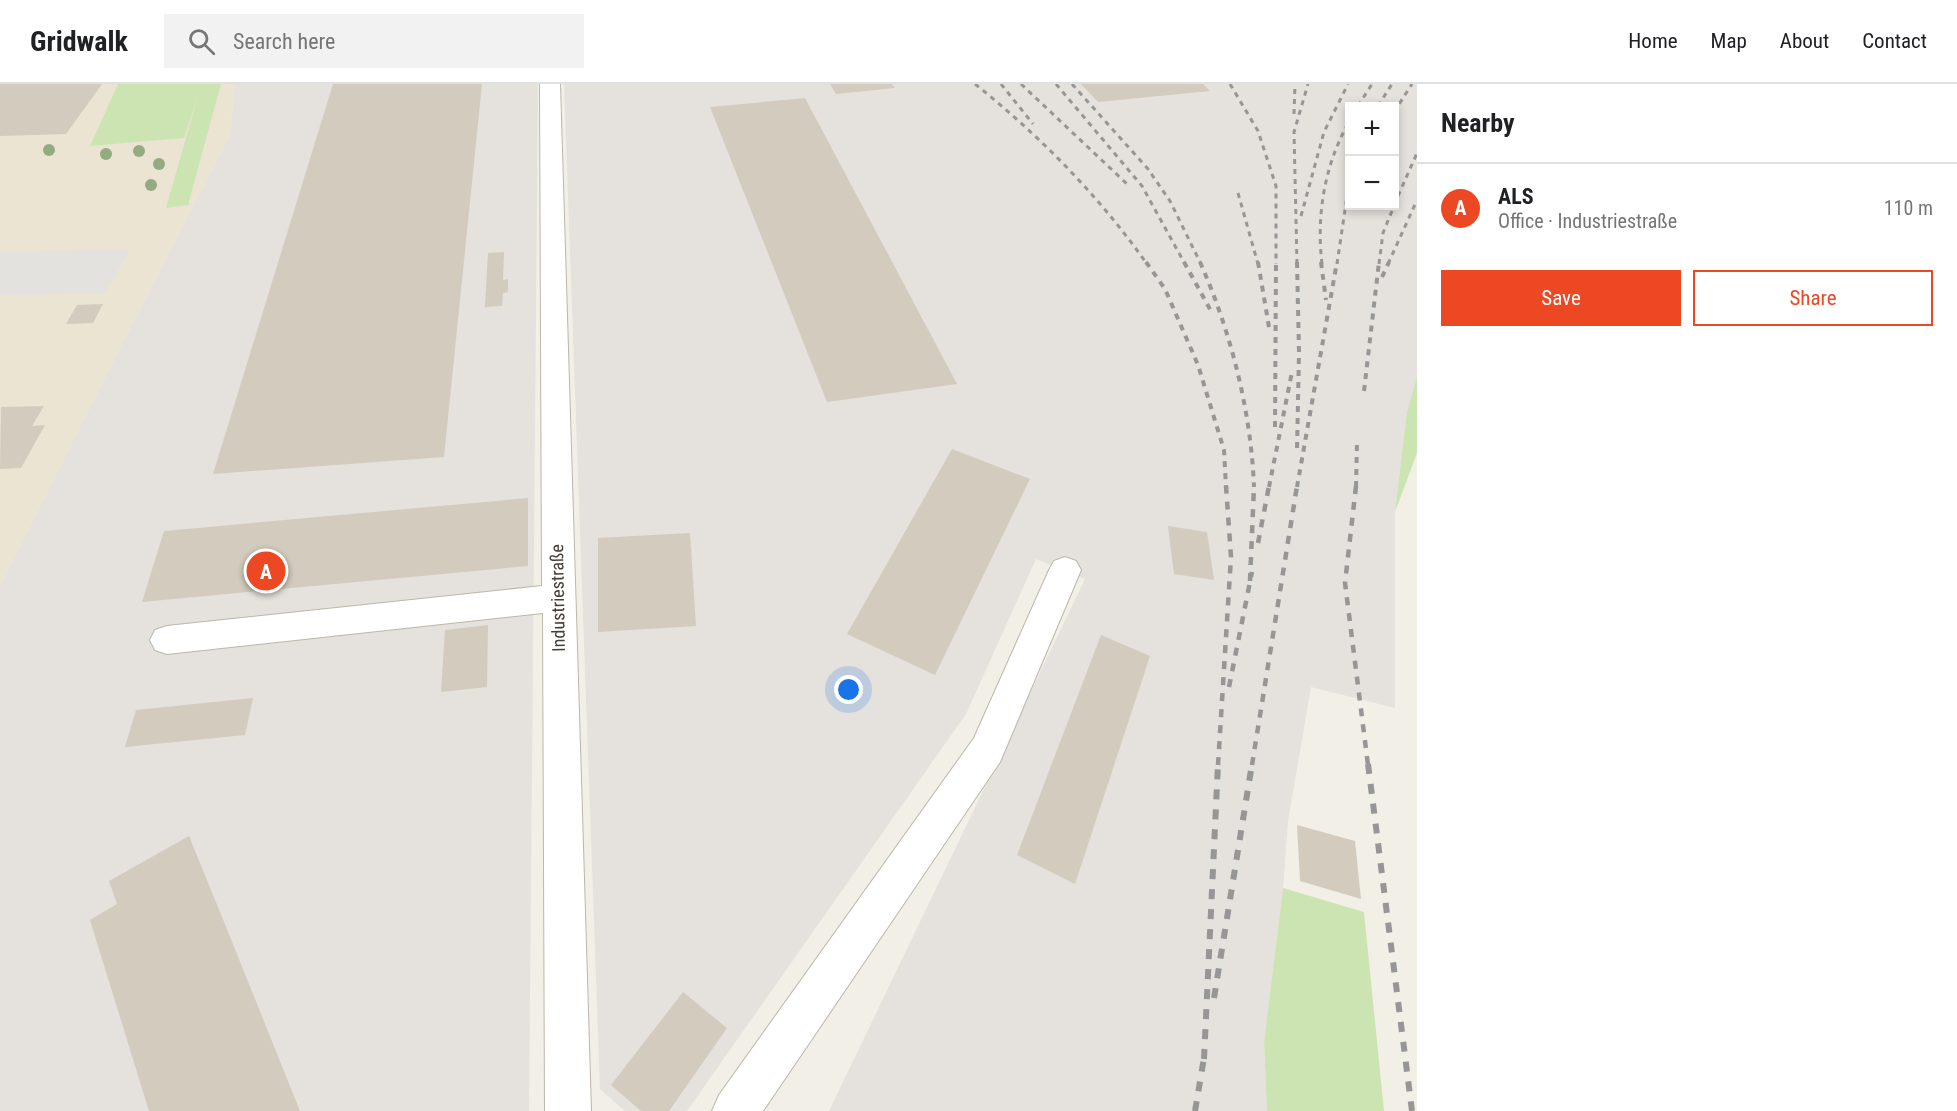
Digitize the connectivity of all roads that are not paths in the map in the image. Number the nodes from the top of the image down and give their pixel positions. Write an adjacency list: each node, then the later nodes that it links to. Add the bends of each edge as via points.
1 (550, 84): 3 (street, Industriestraße)
2 (1065, 570): 6 (street, via 987,750)
3 (558, 598): 4 (street); 5 (street, Industriestraße)
4 (167, 640)
5 (568, 1111)
6 (735, 1111)

